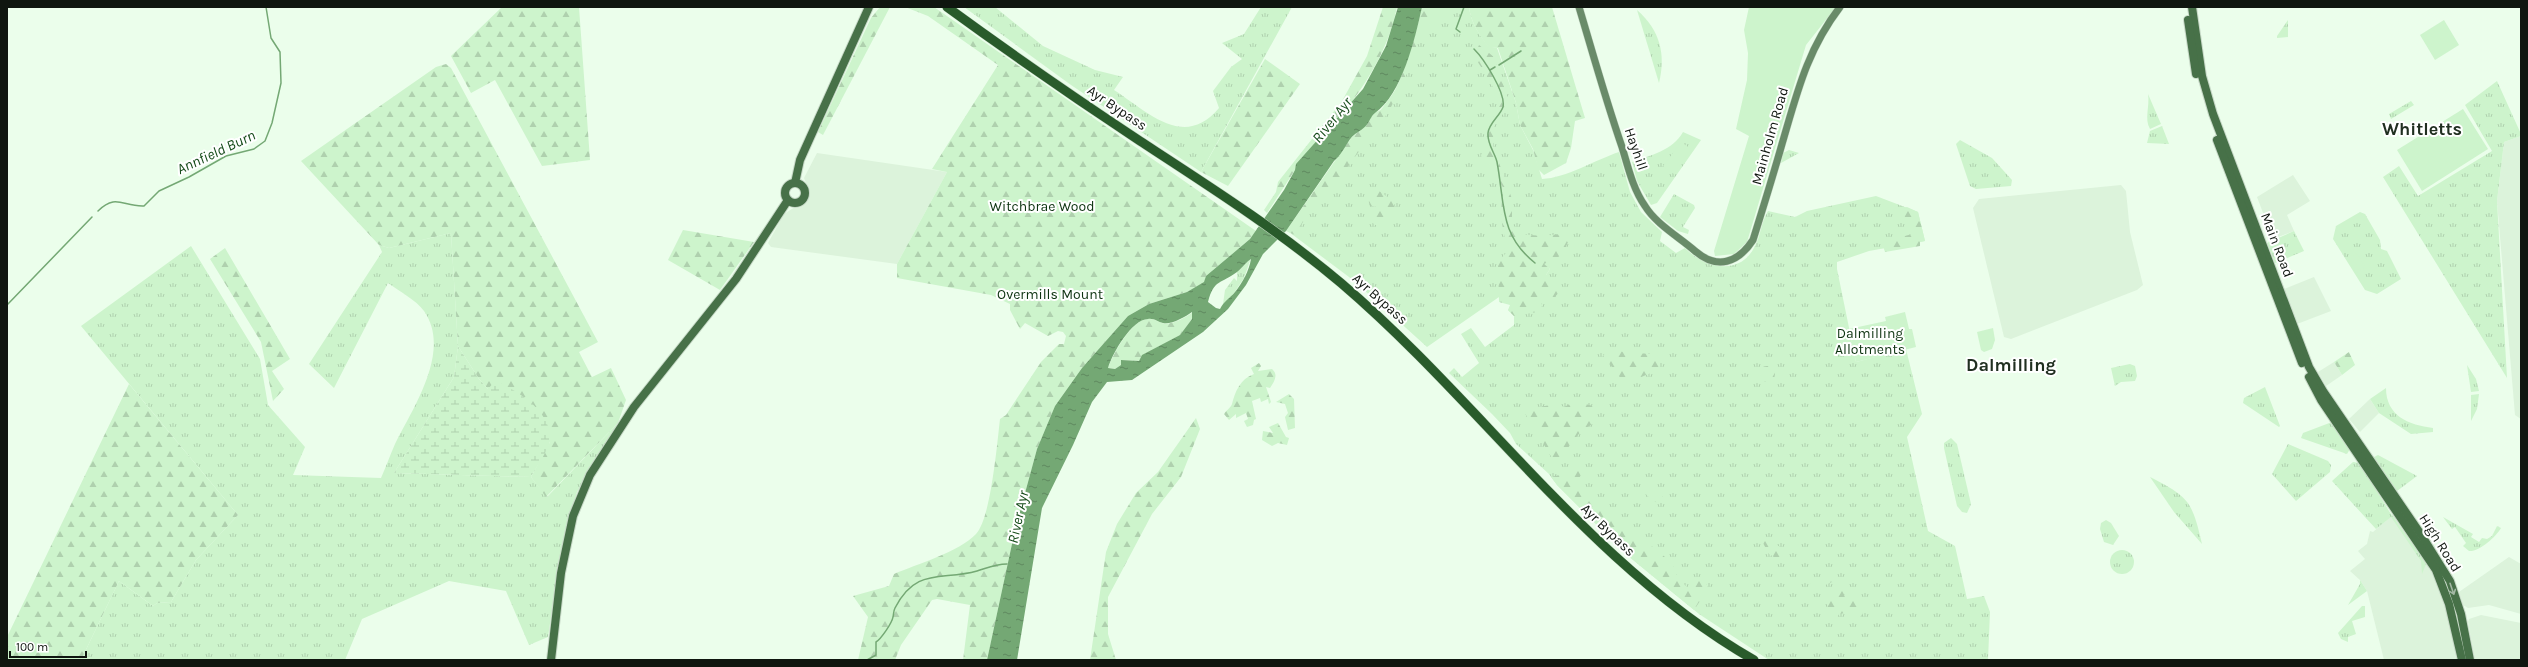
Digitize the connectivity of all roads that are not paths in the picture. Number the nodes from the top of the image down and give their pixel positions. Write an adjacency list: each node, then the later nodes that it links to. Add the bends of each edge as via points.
1 (866, 7): 8 (main road)
2 (869, 7): 8 (main road)
3 (947, 7): 15 (highway, Ayr Bypass, via 1289,241 1342,284 1399,336 1608,551 1667,602)
4 (1579, 7): 12 (street, Hayhill, via 1616,132 1645,207 1701,256)
5 (1840, 7): 12 (street, Mainholm Road, via 1810,54 1801,78 1753,240 1746,252 1736,259)
6 (2187, 7): 9 (main road)
7 (2192, 7): 9 (main road)
8 (862, 19): 10 (main road, via 800,160)
9 (2193, 39): 13 (main road, Main Road, via 2208,116 2294,345 2321,400)
10 (795, 183): 11 (main road, via 786,189 785,195); 11 (main road, via 802,187 803,197 796,202)
11 (788, 200): 14 (main road, via 736,279 634,407 590,475 573,516)
12 (1721, 261)
13 (2361, 452): 16 (main road, High Road, via 2436,570 2449,604); 17 (main road, High Road, one-way to 17, via 2422,536 2450,581 2461,614)
14 (550, 660)
15 (1754, 660)
16 (2462, 660)
17 (2470, 660)

